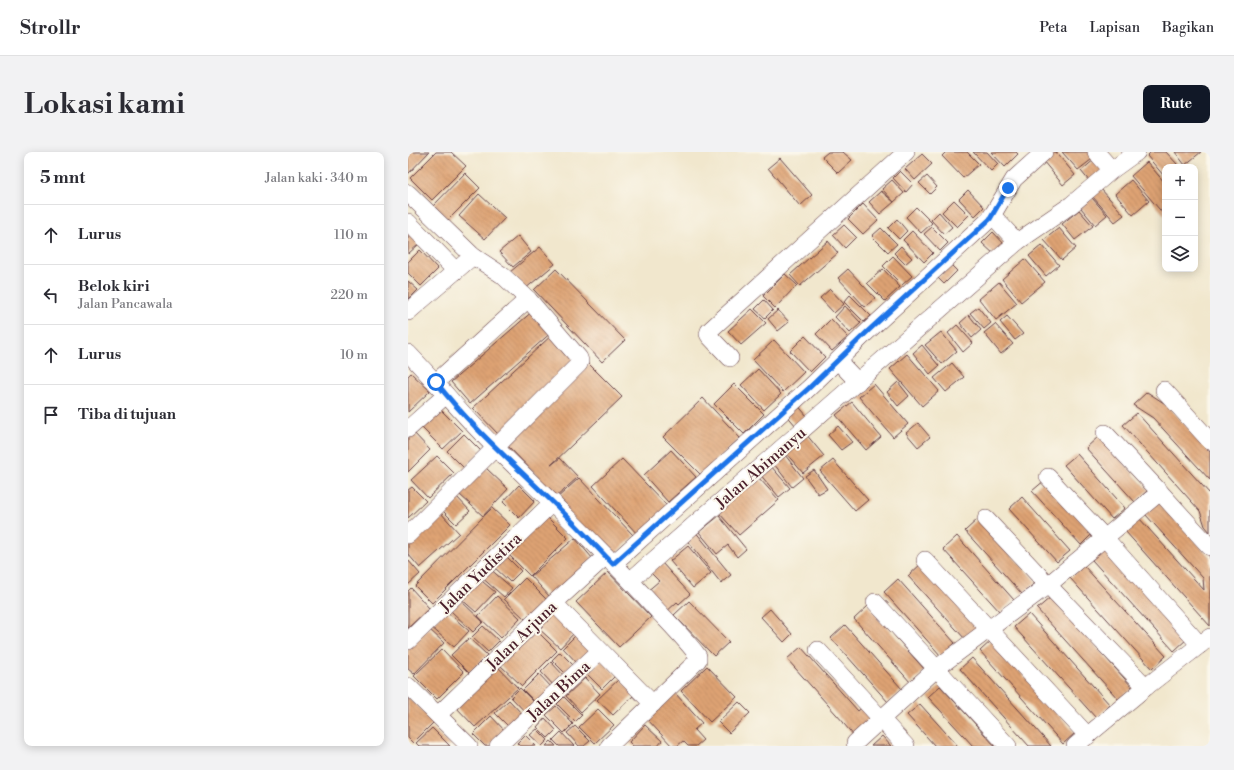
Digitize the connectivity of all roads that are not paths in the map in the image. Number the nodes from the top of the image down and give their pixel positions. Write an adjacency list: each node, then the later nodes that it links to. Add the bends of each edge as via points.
1 (906, 152): 16 (street, via 709,331 710,337)
2 (1044, 152): 8 (street, Jalan Arjuna, via 1014,179)
3 (1096, 152): 5 (street)
4 (1137, 152): 5 (street, Jalan Abimanyu)
5 (1112, 170): 10 (street, Jalan Abimanyu, via 1071,205)
6 (408, 193): 7 (street)
7 (428, 213): 9 (street); 11 (street)
8 (992, 215): 10 (street); 17 (street, Jalan Arjuna)
9 (411, 225): 12 (street)
10 (1017, 242): 18 (street, Jalan Abimanyu)
11 (473, 256): 12 (street); 13 (street, via 502,275)
12 (456, 271): 14 (street)
13 (528, 299): 19 (street); 24 (street, via 580,361)
14 (408, 312)
15 (408, 352): 19 (street)
16 (730, 358)
17 (838, 360): 18 (street); 32 (street, Jalan Arjuna)
18 (858, 382): 34 (street, Jalan Abimanyu)
19 (441, 388): 21 (street); 24 (street)
20 (1164, 390): 23 (street)
21 (408, 429)
22 (1105, 433): 26 (street)
23 (1210, 441)
24 (495, 447): 27 (street); 29 (street)
25 (1048, 477): 30 (street)
26 (1160, 492): 30 (street); 31 (street)
27 (553, 502): 32 (street); 39 (street, Jalan Yudistira)
28 (986, 519): 35 (street)
29 (408, 535)
30 (1104, 538): 35 (street); 40 (street)
31 (1210, 547)
32 (610, 560): 34 (street); 37 (street, Jalan Arjuna)
33 (926, 560): 38 (street)
34 (631, 580): 46 (street, via 697,655 698,660)
35 (1048, 585): 38 (street); 45 (street)
36 (875, 602): 43 (street)
37 (554, 603): 42 (street); 47 (street, Jalan Arjuna)
38 (990, 630): 43 (street); 49 (street)
39 (408, 641)
40 (1205, 641): 45 (street)
41 (818, 650): 48 (street)
42 (600, 651): 46 (street); 52 (street, Jalan Bima)
43 (937, 668): 48 (street); 55 (street)
44 (408, 686): 47 (street)
45 (1146, 687): 49 (street)
46 (653, 704): 53 (street)
47 (438, 715): 51 (street)
48 (881, 720): 50 (street); 54 (street)
49 (1081, 741)
50 (855, 743)
51 (469, 746)
52 (498, 746)
53 (609, 746)
54 (906, 746)
55 (1008, 746)

